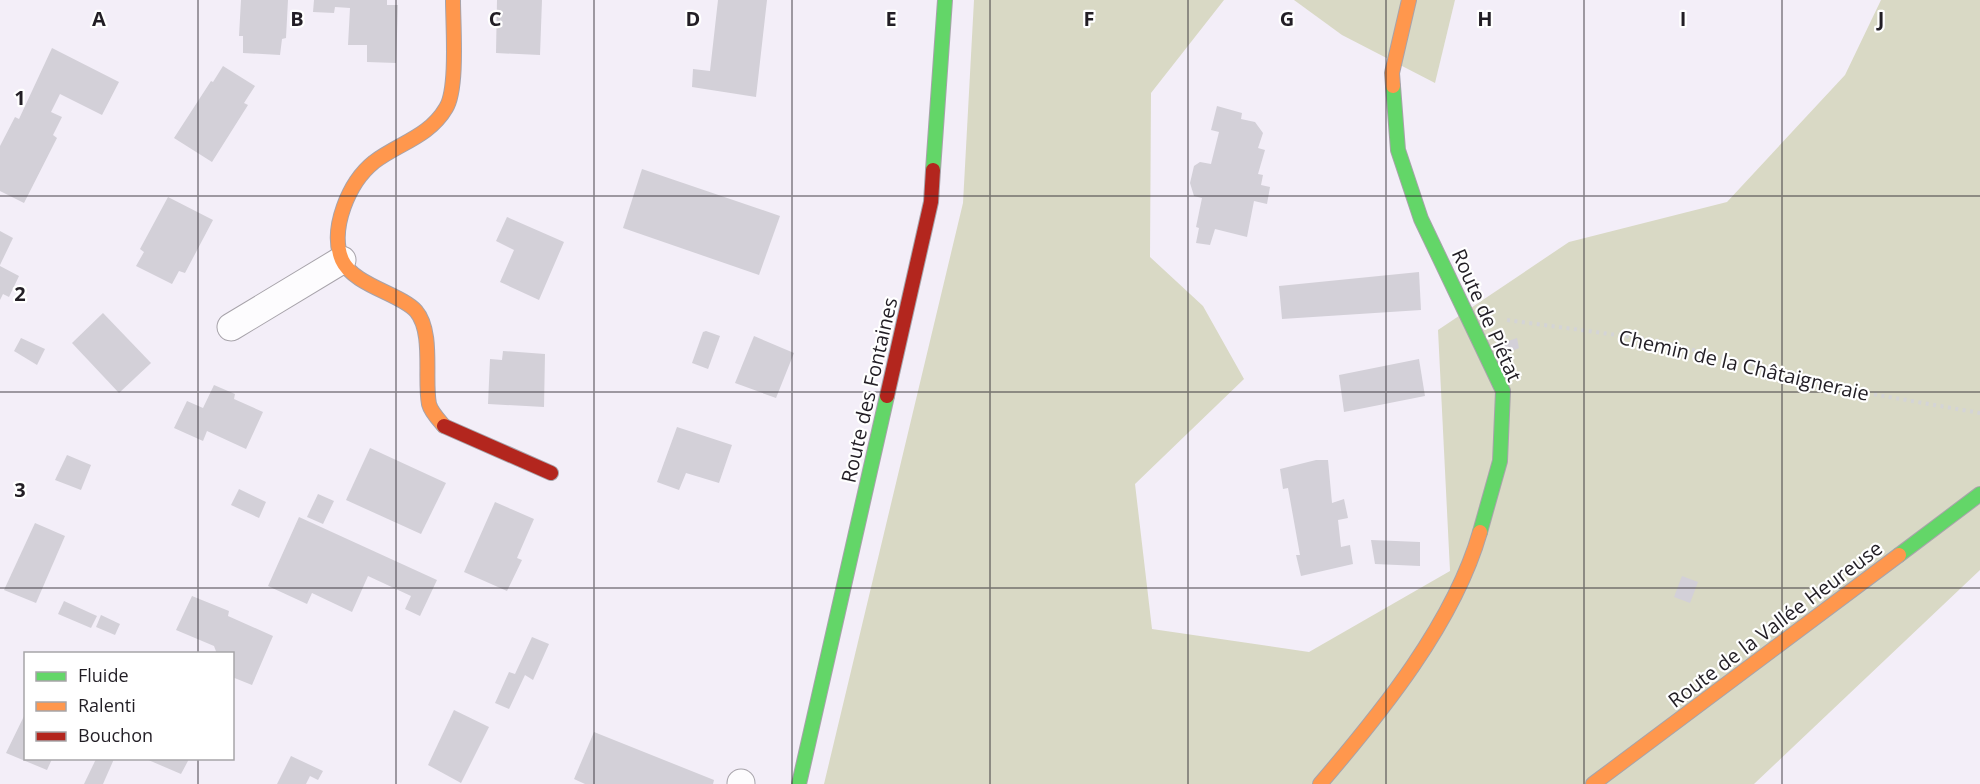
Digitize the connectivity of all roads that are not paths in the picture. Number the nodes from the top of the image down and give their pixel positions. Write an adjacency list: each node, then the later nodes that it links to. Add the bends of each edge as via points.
1 (453, 0): 4 (street, via 453,75 447,106 422,135 374,162 351,188 338,223)
2 (945, 0): 8 (street, Route des Fontaines, via 931,202)
3 (1409, 0): 9 (street, Route de Piétat, via 1392,73 1398,150 1421,219 1503,391 1500,461 1472,560 1426,645 1369,727)
4 (342, 260): 5 (street); 6 (street, via 360,279 416,311 427,340 429,406 446,429)
5 (231, 327)
6 (551, 473)
7 (1980, 494): 10 (street, Route de la Vallée Heureuse)
8 (799, 784)
9 (1320, 784)
10 (1593, 784)

